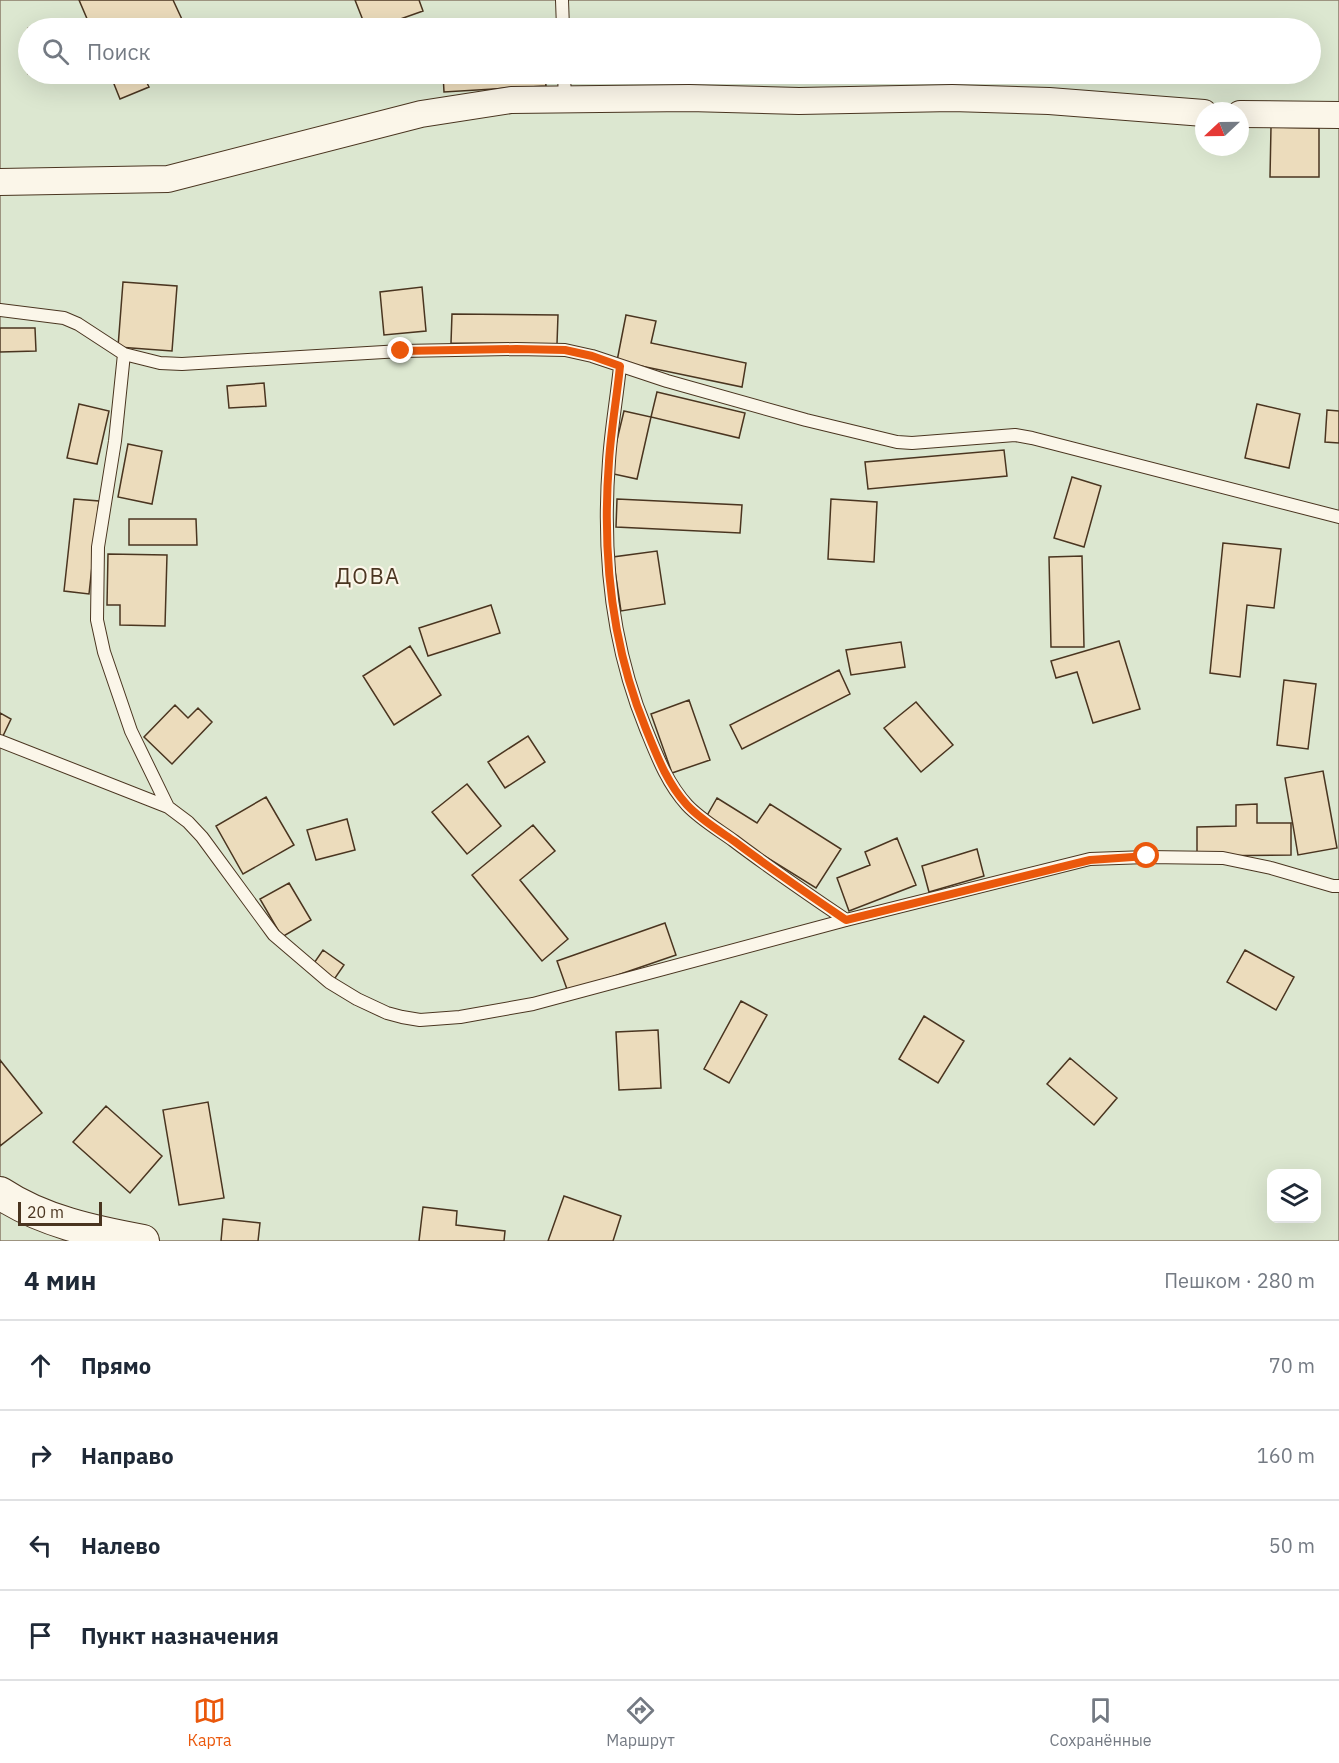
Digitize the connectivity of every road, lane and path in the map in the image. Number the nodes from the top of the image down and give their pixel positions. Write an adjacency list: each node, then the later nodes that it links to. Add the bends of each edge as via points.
1 (562, 0): 2 (lane)
2 (563, 18)
3 (564, 84): 4 (lane)
4 (565, 100): 5 (street, via 952,98); 8 (street, via 511,100 421,114 168,179)
5 (1195, 112)
6 (1249, 114): 7 (street)
7 (1339, 115)
8 (0, 182)
9 (0, 310): 10 (lane, via 64,318)
10 (123, 354): 11 (lane, via 182,364 401,351 536,349 577,352); 14 (lane, via 115,441 98,547 97,620 130,731)
11 (620, 366): 12 (lane, via 881,439 912,443 1032,438); 16 (lane, via 609,461 606,543 613,616 634,702 671,784 688,806)
12 (1339, 517)
13 (0, 741): 14 (lane)
14 (168, 807): 16 (lane, via 202,837 274,935 357,999 402,1017 440,1020 533,1004)
15 (1339, 886): 16 (lane, via 1223,858 1147,856 1090,860)
16 (846, 920)
17 (0, 1193): 18 (street, via 85,1229)
18 (143, 1241)

